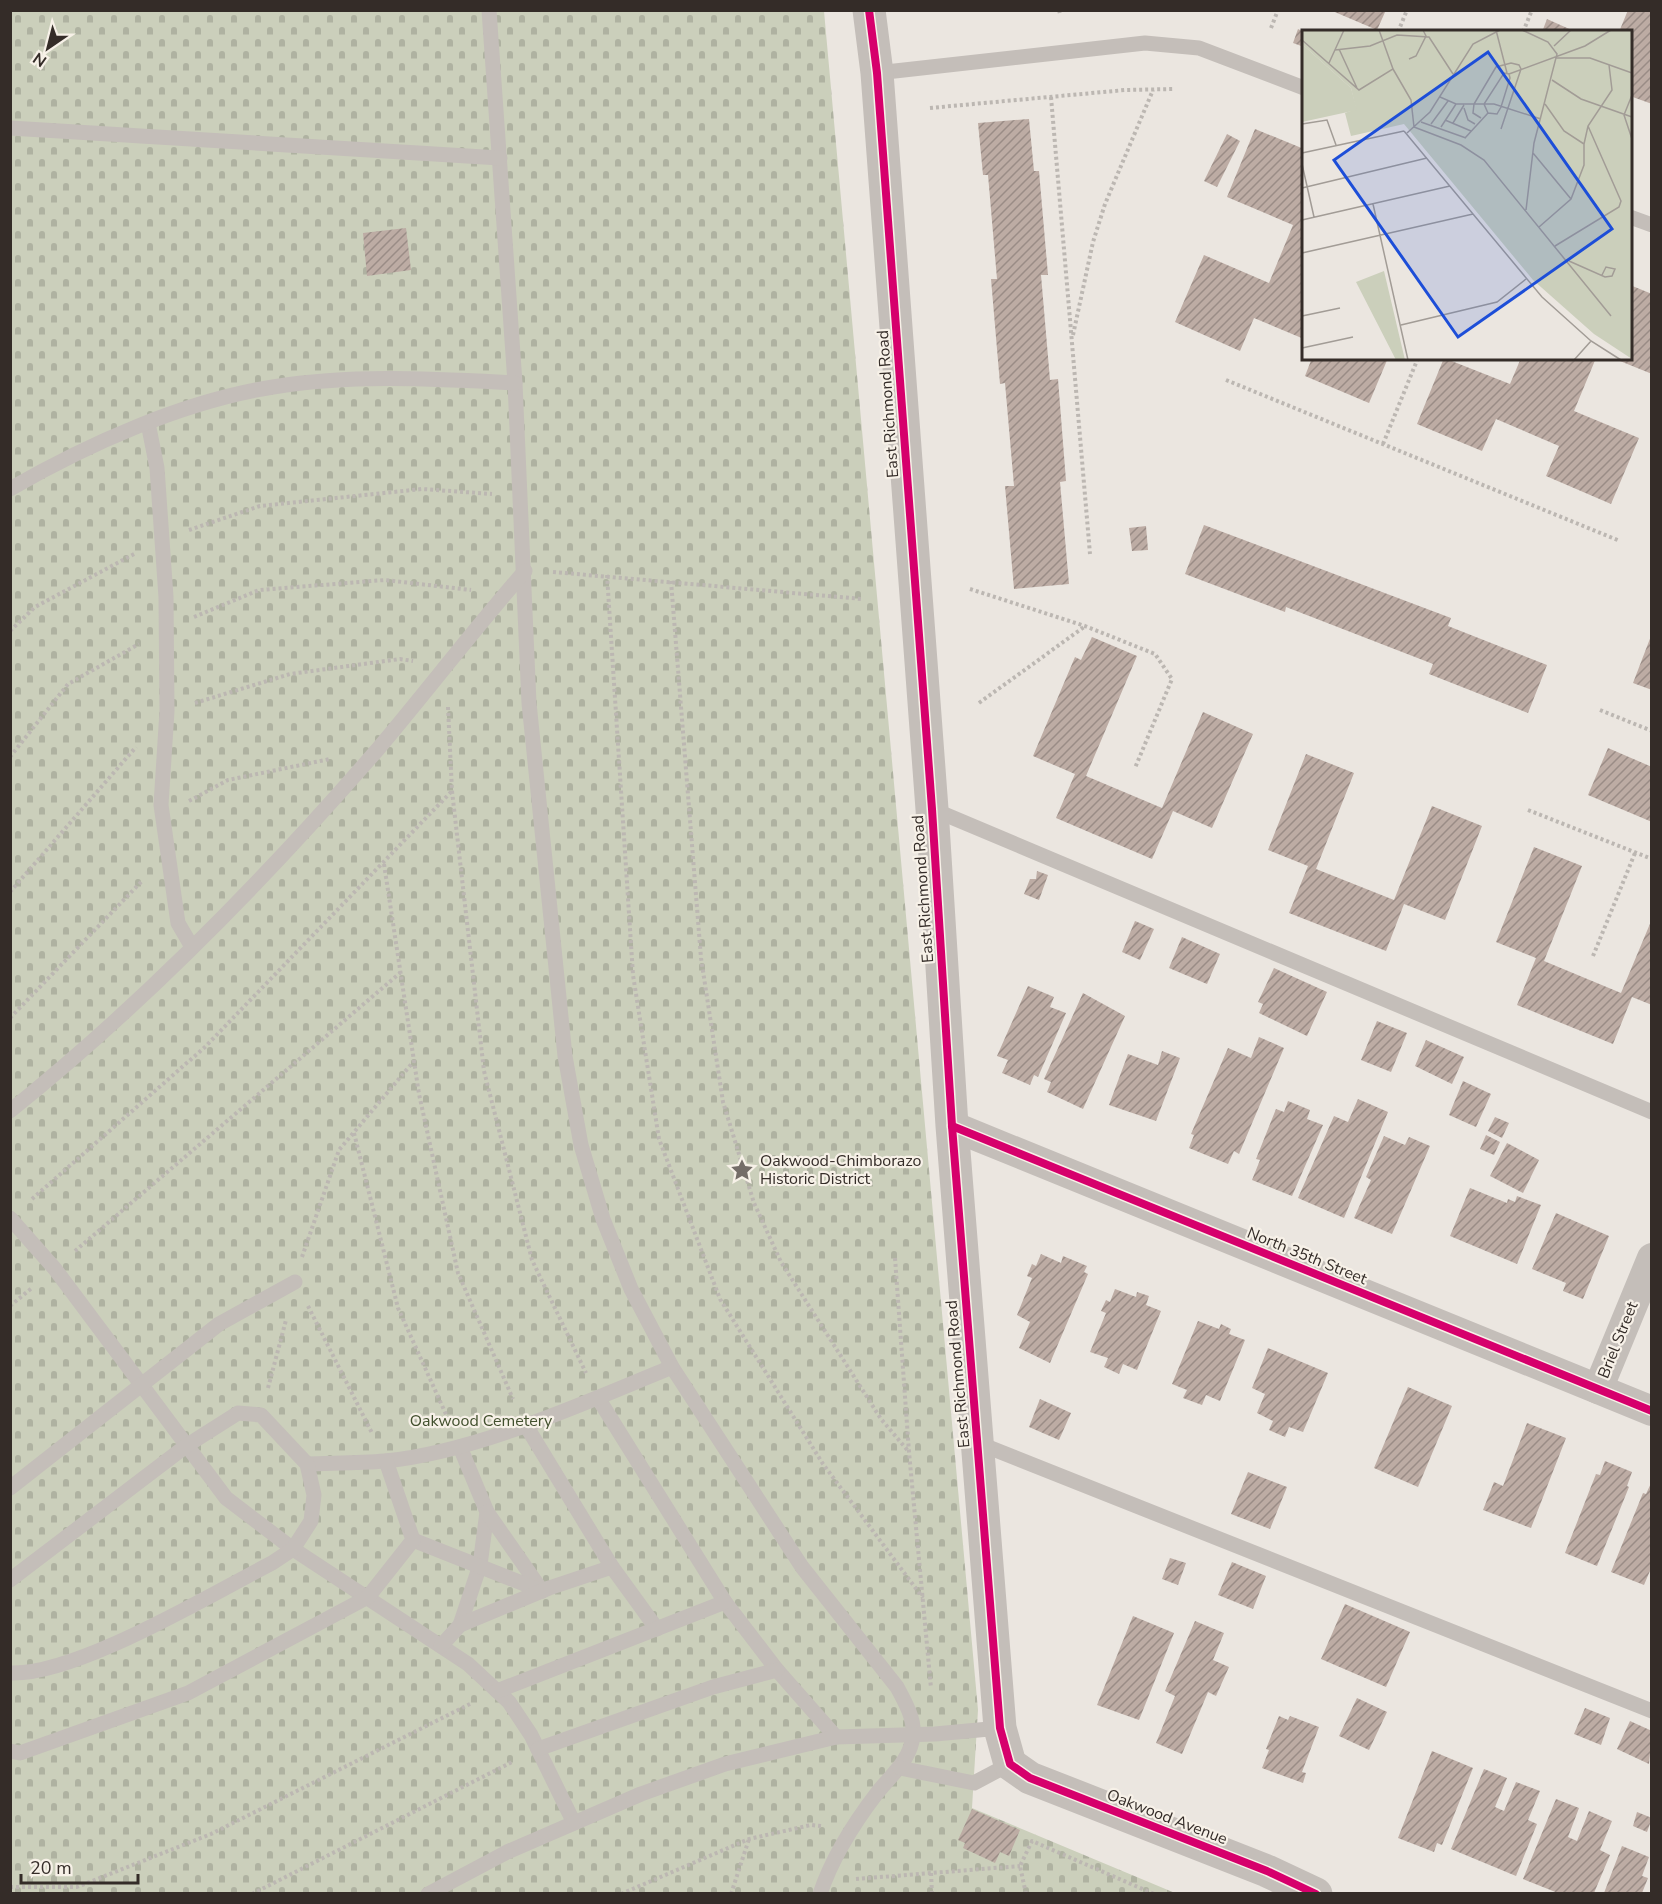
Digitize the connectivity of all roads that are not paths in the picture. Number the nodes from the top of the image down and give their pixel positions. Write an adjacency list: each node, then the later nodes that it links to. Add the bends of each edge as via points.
1 (489, 10): 6 (lane)
2 (870, 10): 3 (street, East Richmond Road)
3 (877, 73): 4 (lane, via 1145,43 1199,48); 13 (street, East Richmond Road)
4 (1302, 87)
5 (10, 128): 6 (lane)
6 (500, 158): 9 (lane)
7 (1632, 218): 8 (lane)
8 (1652, 225)
9 (515, 383): 10 (lane, via 399,378 330,380 272,387); 12 (lane)
10 (148, 423): 11 (lane, via 49,466); 14 (lane, via 157,468 166,628 162,816 178,923)
11 (10, 489)
12 (525, 570): 14 (lane, via 377,749); 21 (lane, via 530,714 565,1056 581,1145 631,1289)
13 (932, 809): 16 (lane); 17 (street, East Richmond Road)
14 (192, 947): 15 (lane, via 127,1011)
15 (10, 1111)
16 (1652, 1112)
17 (952, 1126): 23 (street, North 35th Street); 27 (street, East Richmond Road)
18 (10, 1218): 22 (lane, via 55,1269)
19 (1652, 1258): 23 (street, Briel Street)
20 (295, 1282): 22 (lane, via 219,1324)
21 (672, 1368): 24 (lane); 50 (lane, via 802,1567 897,1687 906,1703)
22 (142, 1386): 28 (lane); 32 (lane)
23 (1598, 1389): 25 (street, North 35th Street)
24 (598, 1398): 26 (lane); 41 (lane)
25 (1652, 1411)
26 (525, 1424): 29 (lane); 37 (lane)
27 (978, 1443): 48 (lane); 49 (street, East Richmond Road)
28 (186, 1446): 31 (lane, via 238,1413 261,1415); 35 (lane, via 226,1498); 38 (lane)
29 (460, 1446): 30 (lane); 33 (lane)
30 (386, 1461): 31 (lane); 34 (lane)
31 (308, 1464): 35 (lane, via 314,1496 311,1521)
32 (10, 1488)
33 (487, 1512): 36 (lane); 39 (lane)
34 (413, 1540): 36 (lane); 40 (lane)
35 (293, 1549): 40 (lane); 46 (lane, via 123,1640 66,1662)
36 (480, 1565): 39 (lane); 42 (lane)
37 (612, 1568): 39 (lane); 43 (lane)
38 (10, 1580)
39 (542, 1591): 42 (lane)
40 (368, 1597): 44 (lane); 53 (lane, via 188,1693 21,1753)
41 (724, 1602): 43 (lane); 45 (lane)
42 (460, 1624): 44 (lane)
43 (657, 1629): 47 (lane)
44 (441, 1646): 47 (lane)
45 (777, 1670): 51 (lane); 52 (lane, via 713,1687)
46 (10, 1673)
47 (497, 1690): 52 (lane, via 510,1702)
48 (1652, 1711)
49 (1000, 1728): 50 (lane); 54 (street, East Richmond Road)
50 (914, 1734): 51 (lane); 55 (lane)
51 (836, 1737): 56 (lane, via 725,1764)
52 (538, 1749): 56 (lane)
53 (10, 1751)
54 (1010, 1764): 55 (lane, via 974,1783); 59 (street, Oakwood Avenue, via 1030,1778)
55 (900, 1768): 58 (lane, via 877,1792 830,1865)
56 (574, 1823): 57 (lane)
57 (428, 1893)
58 (820, 1893)
59 (1316, 1893)

